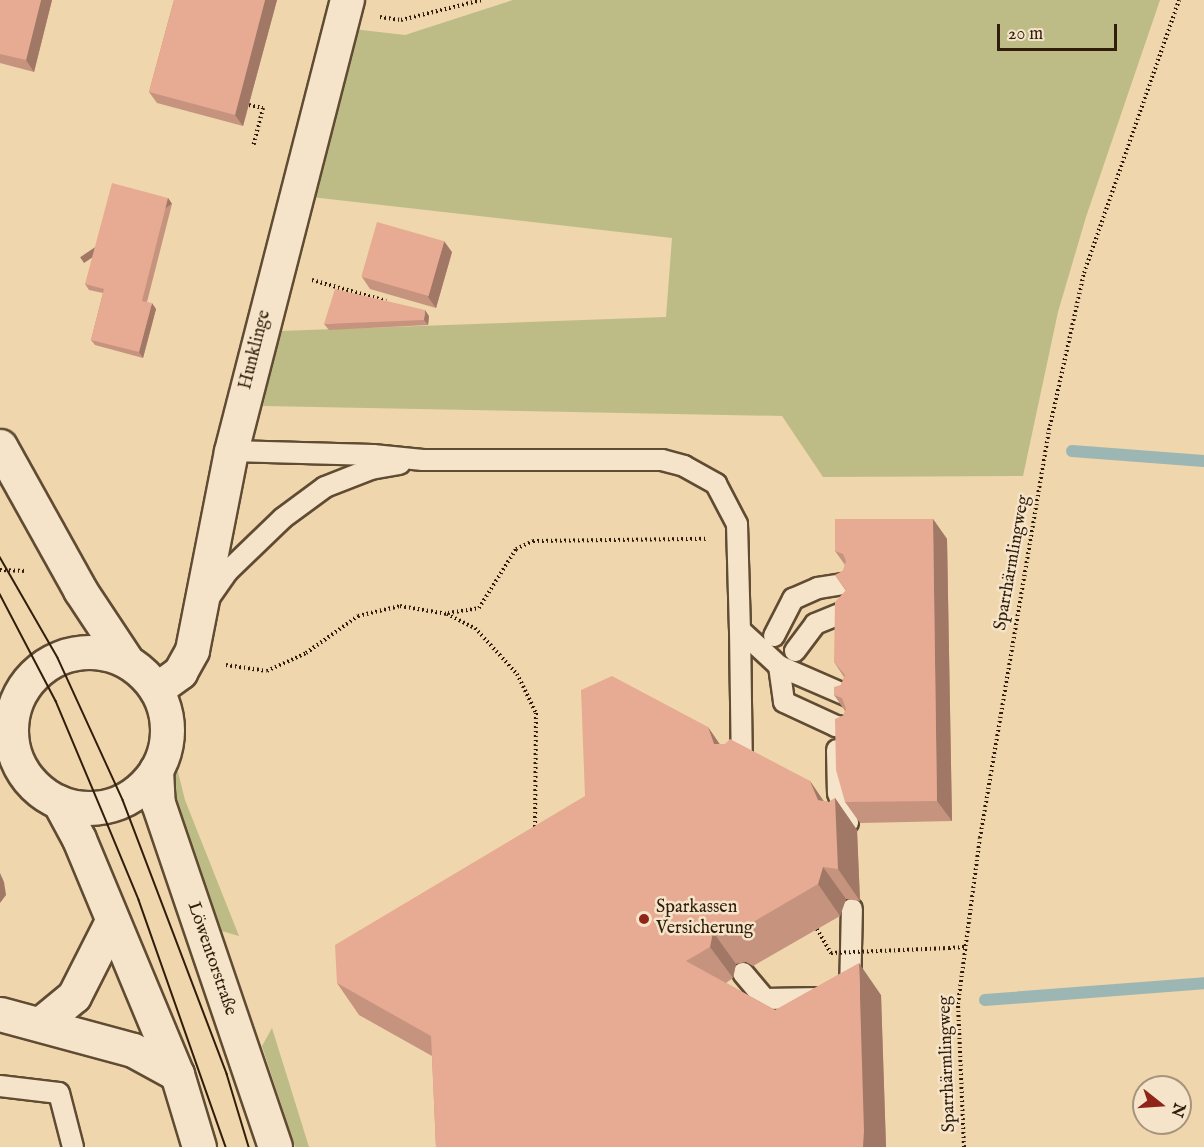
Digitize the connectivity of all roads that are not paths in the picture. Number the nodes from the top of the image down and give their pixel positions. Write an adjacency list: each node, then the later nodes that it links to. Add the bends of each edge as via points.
1 (345, 5): 3 (main road, Hunklinge)
2 (0, 446): 11 (main road, Löwentorstraße, via 80,590)
3 (231, 452): 4 (lane); 6 (main road, Hunklinge)
4 (423, 460): 6 (lane, via 371,469 325,487 283,518 228,571); 8 (lane, via 662,460 684,466 716,484 737,524)
5 (849, 583): 9 (lane, via 818,588 794,599)
6 (202, 607): 13 (main road, Hunklinge, via 192,650 180,672)
7 (849, 610): 10 (lane, via 815,624)
8 (740, 630): 12 (lane); 16 (lane)
9 (774, 636)
10 (795, 651)
11 (127, 661): 13 (main road, Löwentorstraße); 14 (main road, Löwentorstraße, via 93,651 58,658 25,686)
12 (779, 666): 15 (lane); 19 (lane, via 784,702 843,727 838,793)
13 (157, 689): 17 (main road, Löwentorstraße, via 166,716 166,734)
14 (8, 692): 18 (main road, Löwentorstraße, via 18,762 34,786)
15 (848, 696)
16 (742, 765)
17 (156, 770): 18 (main road, Löwentorstraße, via 141,788 123,800 90,807); 29 (main road, Löwentorstraße, via 162,814)
18 (59, 802): 21 (main road, Löwentorstraße, via 79,839)
19 (848, 822)
20 (852, 909): 22 (lane, via 852,1004 765,999)
21 (112, 921): 24 (main road, via 74,996); 25 (main road, Löwentorstraße)
22 (742, 973)
23 (0, 1014): 24 (main road)
24 (40, 1024): 25 (main road, via 134,1050)
25 (177, 1074): 28 (main road, Löwentorstraße)
26 (0, 1086): 27 (lane, via 59,1093)
27 (74, 1147)
28 (199, 1147)
29 (275, 1147)

